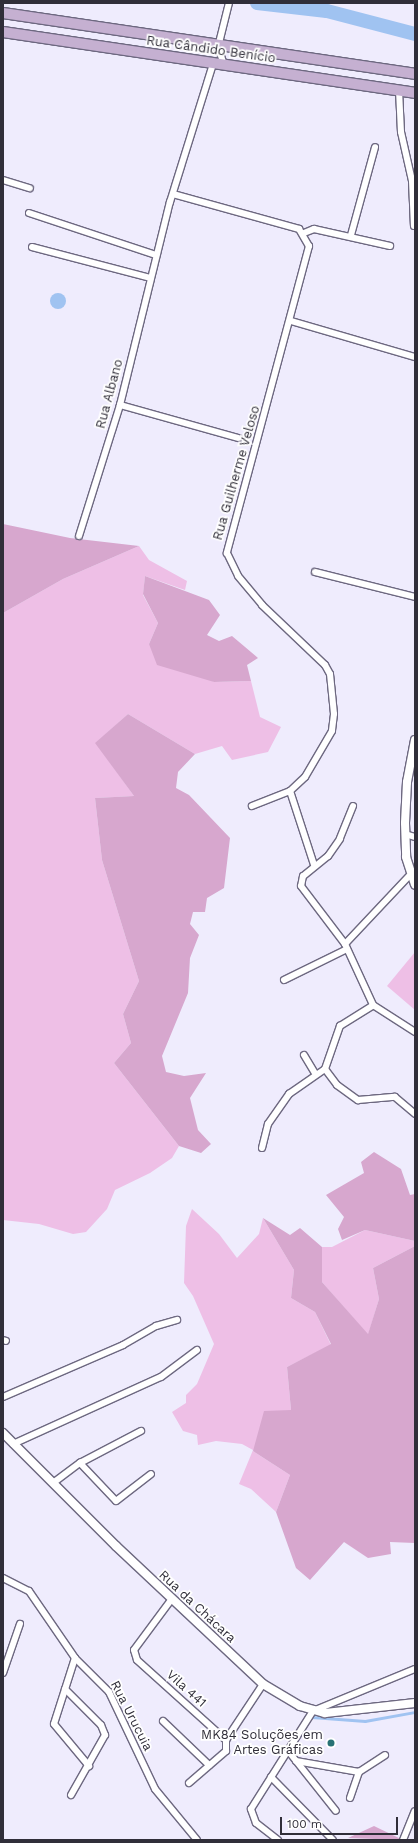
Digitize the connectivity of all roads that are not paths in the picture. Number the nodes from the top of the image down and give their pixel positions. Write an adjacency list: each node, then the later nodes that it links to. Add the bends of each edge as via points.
1 (229, 3): 4 (street)
2 (3, 14): 4 (main road, Rua Cândido Benício)
3 (3, 32): 5 (main road, Rua Cândido Benício)
4 (218, 46): 6 (street); 7 (main road, Rua Cândido Benício)
5 (213, 64): 6 (main road, Rua Cândido Benício); 13 (street, Rua Albano)
6 (226, 66): 8 (main road, Rua Cândido Benício)
7 (415, 74)
8 (399, 90): 9 (main road, Rua Cândido Benício); 15 (street, via 401,132 412,181)
9 (415, 92)
10 (375, 147): 17 (street)
11 (3, 180): 12 (street)
12 (30, 188)
13 (173, 194): 16 (street); 20 (street, Rua Albano)
14 (29, 214): 20 (street)
15 (414, 226)
16 (304, 233): 17 (street, via 314,229); 22 (street, Rua Guilherme Veloso, via 308,246)
17 (351, 235): 18 (street)
18 (390, 246)
19 (32, 247): 21 (street)
20 (156, 255): 21 (street, Rua Albano)
21 (150, 278): 24 (street, Rua Albano)
22 (291, 321): 23 (street); 30 (street, Rua Guilherme Veloso, via 227,553 238,576 262,605 312,649 330,674 334,696 332,731 309,772)
23 (415, 357)
24 (120, 405): 25 (street); 26 (street, Rua Albano)
25 (238, 438)
26 (79, 536)
27 (315, 572): 28 (street)
28 (415, 597)
29 (415, 740): 33 (street, via 407,782)
30 (290, 791): 31 (street, Rua Guilherme Veloso); 35 (street)
31 (252, 806)
32 (353, 806): 35 (street, via 340,839 328,856)
33 (405, 834): 34 (street); 36 (street)
34 (415, 837)
35 (314, 865): 38 (street, via 303,876 301,886)
36 (409, 876): 37 (street); 38 (street)
37 (415, 885)
38 (346, 947): 39 (street); 40 (street)
39 (284, 980)
40 (373, 1005): 41 (street); 43 (street, via 340,1026)
41 (415, 1032)
42 (304, 1055): 44 (street)
43 (325, 1069): 44 (street); 45 (street, via 337,1085 358,1100 395,1097)
44 (315, 1073): 46 (street, via 289,1094 276,1110)
45 (415, 1114)
46 (262, 1148)
47 (177, 1320): 49 (street, via 156,1326 123,1345)
48 (197, 1350): 52 (street, via 161,1377)
49 (3, 1397)
50 (141, 1432): 53 (street)
51 (3, 1433): 52 (street, Rua da Chácara)
52 (14, 1444): 55 (street, Rua da Chácara)
53 (80, 1463): 54 (street, via 116,1500); 55 (street)
54 (151, 1474)
55 (53, 1483): 57 (street, Rua da Chácara)
56 (3, 1578): 59 (street, Rua Urucuia, via 29,1591)
57 (171, 1600): 63 (street, Rua da Chácara); 68 (street, Vila 441, via 134,1650 134,1656)
58 (20, 1624): 60 (street)
59 (75, 1658): 64 (street); 81 (street, Rua Urucuia, via 109,1692 155,1789)
60 (4, 1665): 62 (street)
61 (415, 1669): 66 (street)
62 (3, 1673)
63 (263, 1684): 66 (street, Rua da Chácara); 68 (street)
64 (65, 1689): 73 (street, via 55,1729); 73 (street, via 104,1730 104,1738)
65 (415, 1703): 66 (street, Rua da Chácara, via 359,1712)
66 (313, 1711): 69 (street)
67 (163, 1721): 72 (street)
68 (226, 1740): 72 (street, via 226,1751)
69 (289, 1752): 71 (street); 75 (street)
70 (384, 1755): 74 (street)
71 (296, 1761): 74 (street); 79 (street)
72 (209, 1765): 76 (street)
73 (89, 1766): 77 (street)
74 (359, 1772): 78 (street)
75 (271, 1777): 82 (street, via 254,1800 252,1816); 83 (street)
76 (190, 1783)
77 (71, 1796)
78 (350, 1798)
79 (336, 1811)
80 (415, 1811): 84 (street)
81 (197, 1840)
82 (278, 1840)
83 (333, 1840)
84 (403, 1840)

